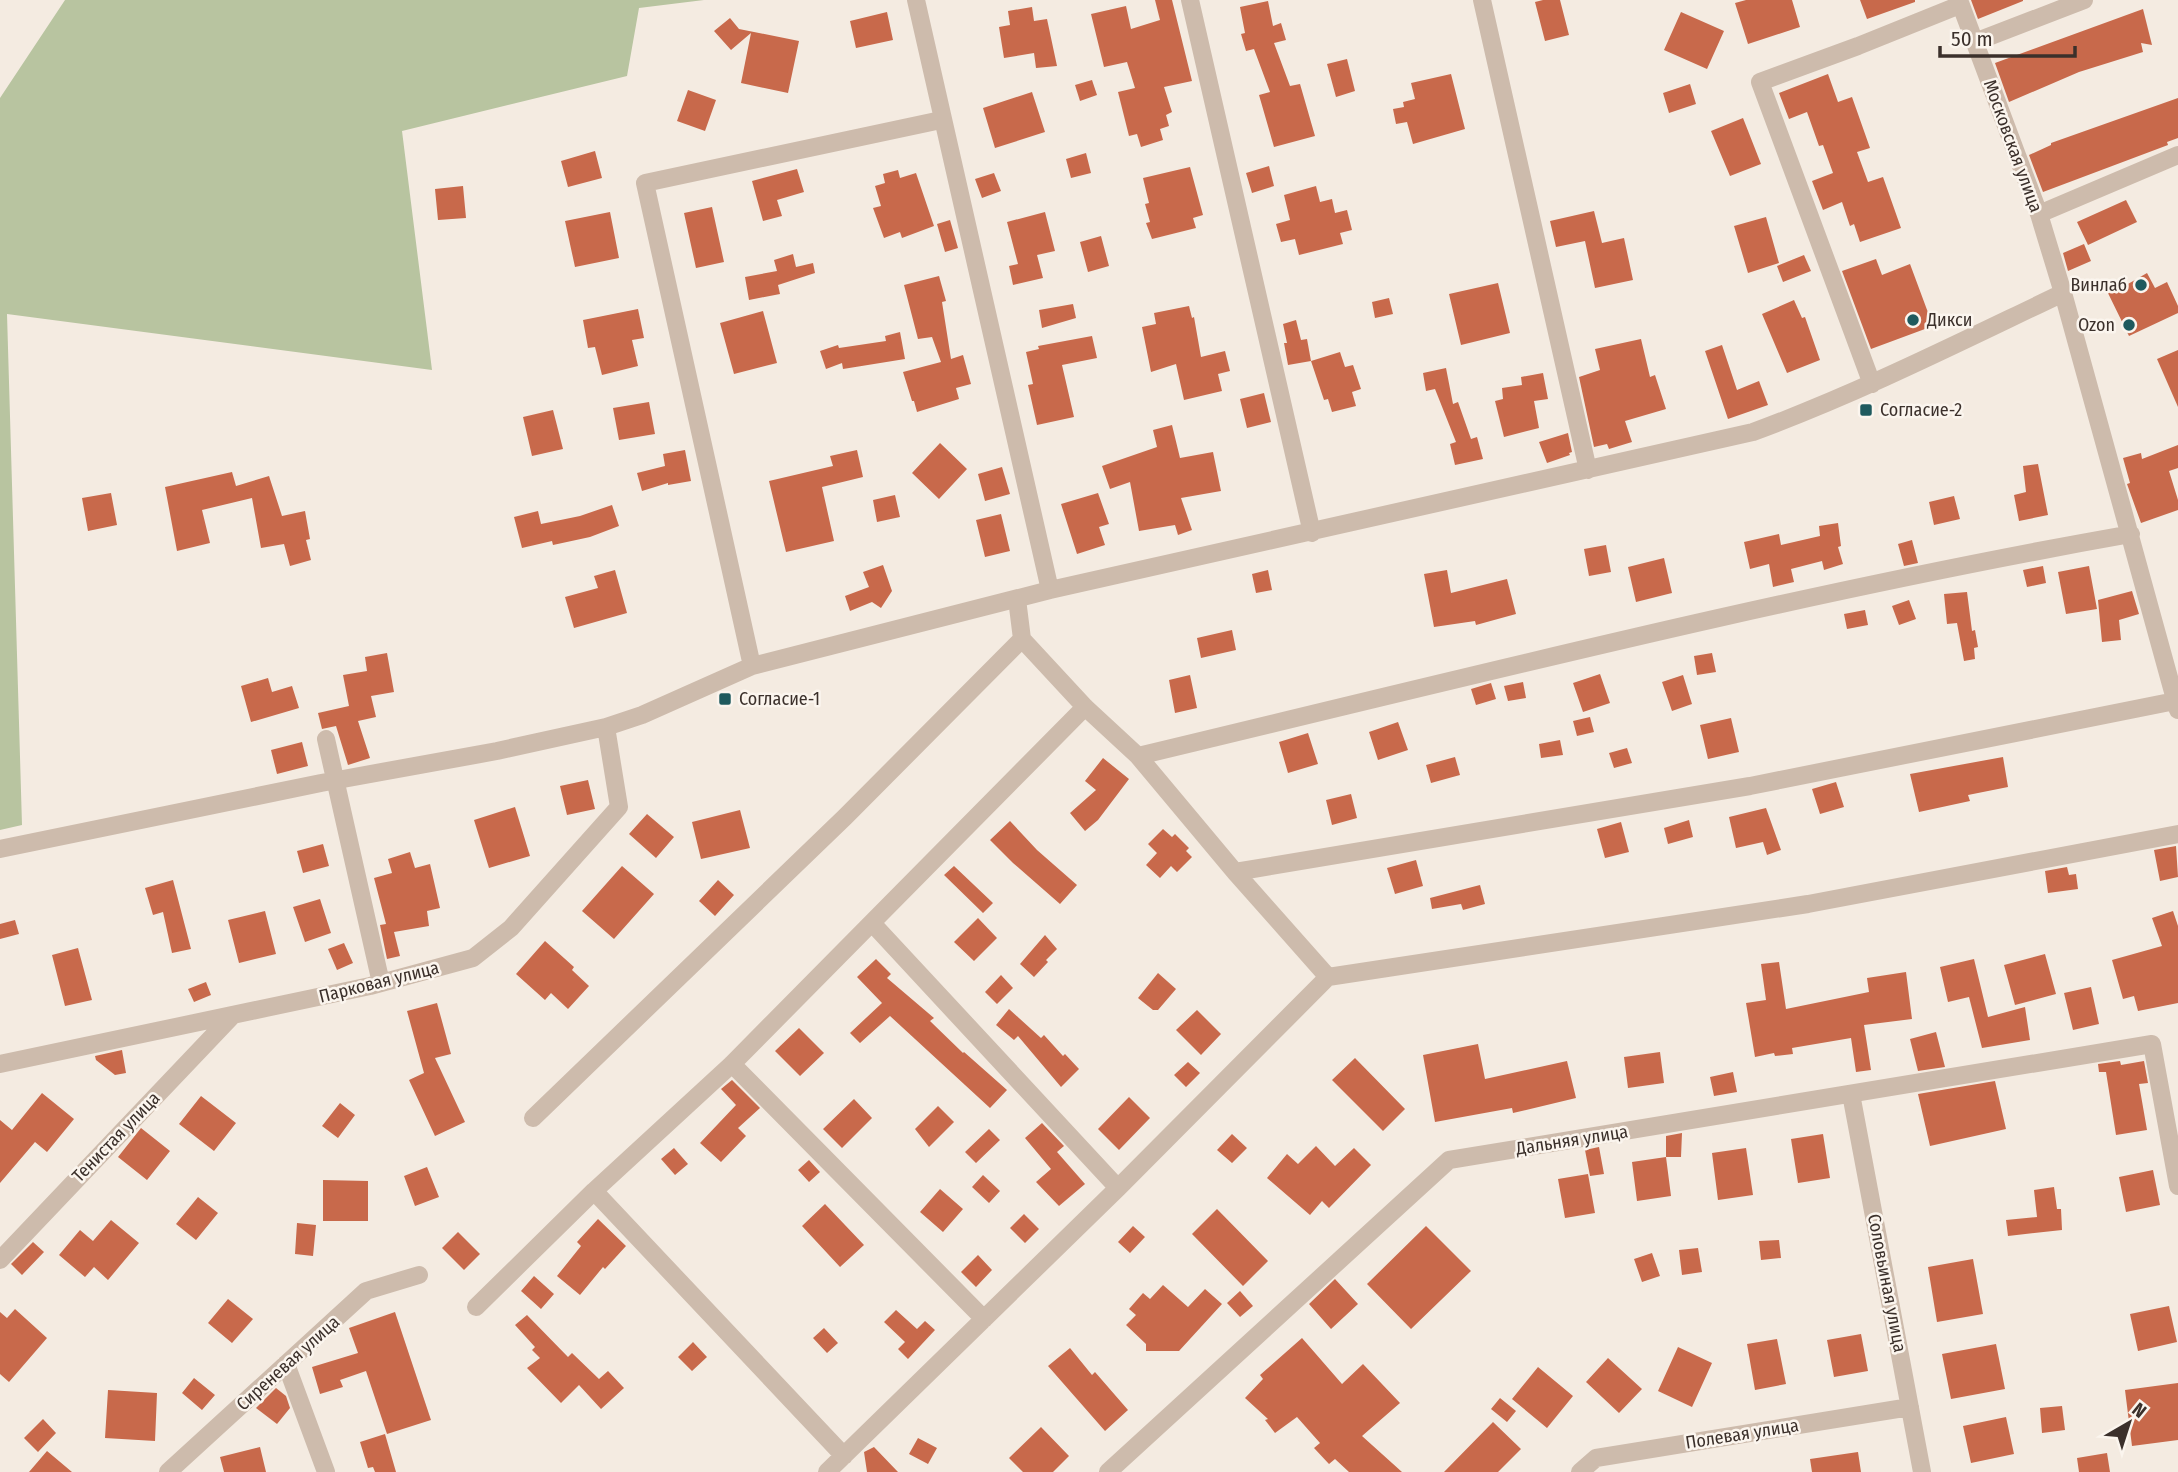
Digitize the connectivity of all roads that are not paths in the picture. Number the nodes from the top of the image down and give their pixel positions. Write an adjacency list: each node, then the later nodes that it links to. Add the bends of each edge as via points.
1 (916, 0): 7 (street)
2 (1190, 0): 13 (street)
3 (1482, 0): 12 (street)
4 (2084, 0): 6 (street)
5 (1960, 3): 6 (street, Московская улица); 11 (street, via 1760,82)
6 (1976, 43): 9 (street, Московская улица)
7 (941, 120): 15 (street); 18 (street, via 645,183)
8 (2178, 155): 9 (street)
9 (2039, 214): 10 (street, Московская улица)
10 (2063, 293): 11 (street); 14 (street, Московская улица)
11 (1872, 384): 12 (street, via 1752,432)
12 (1588, 470): 13 (street)
13 (1312, 533): 15 (street)
14 (2131, 534): 19 (street, Московская улица); 23 (street, via 1789,601)
15 (1050, 590): 16 (street)
16 (1017, 599): 17 (street); 18 (street)
17 (1022, 639): 20 (street); 35 (street)
18 (752, 666): 21 (street)
19 (2176, 705): 27 (street, via 1750,786)
20 (1085, 707): 23 (street); 28 (street)
21 (606, 727): 24 (street); 30 (street, Парковая улица, via 619,807 601,828 511,928 473,958)
22 (326, 740): 24 (street)
23 (1138, 757): 27 (street)
24 (335, 781): 26 (street); 30 (street)
25 (2178, 834): 29 (street, via 1808,904)
26 (0, 849)
27 (1235, 872): 29 (street)
28 (872, 923): 33 (street); 37 (street)
29 (1328, 977): 37 (street)
30 (381, 983): 31 (street, Парковая улица)
31 (233, 1015): 32 (street, Парковая улица); 39 (street, Тенистая улица)
32 (0, 1064)
33 (732, 1064): 38 (street); 42 (street)
34 (1851, 1094): 36 (street, Дальняя улица, via 2152,1044); 44 (street, Соловьиная улица); 49 (street, Дальняя улица, via 1449,1160)
35 (533, 1118)
36 (2178, 1186)
37 (1118, 1188): 42 (street)
38 (594, 1191): 41 (street); 45 (street)
39 (0, 1259)
40 (419, 1275): 43 (street, Сиреневая улица, via 366,1291)
41 (476, 1307)
42 (984, 1319): 45 (street)
43 (286, 1364): 46 (street, Сиреневая улица); 47 (street)
44 (1910, 1407): 50 (street, Полевая улица, via 1595,1458); 51 (street, Соловьиная улица)
45 (844, 1455): 48 (street)
46 (168, 1472)
47 (326, 1472)
48 (827, 1472)
49 (1108, 1472)
50 (1580, 1472)
51 (1922, 1472)

